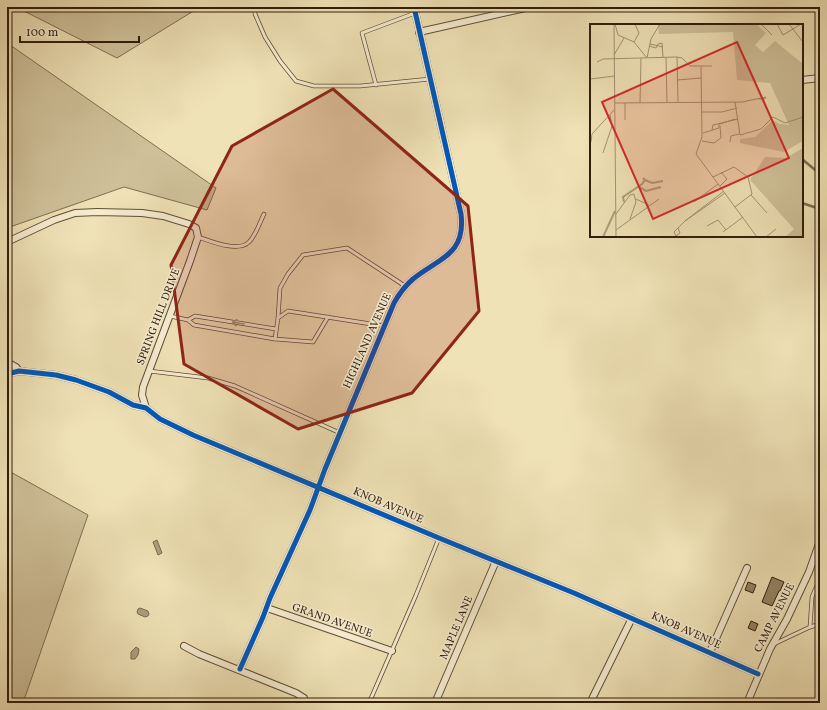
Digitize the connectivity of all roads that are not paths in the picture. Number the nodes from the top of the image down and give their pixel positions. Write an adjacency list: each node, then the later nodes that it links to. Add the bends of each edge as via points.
1 (255, 7): 8 (lane, via 255,14 265,37 296,81 314,86)
2 (530, 7): 4 (street)
3 (414, 10): 4 (street, HIGHLAND AVENUE); 8 (lane, via 362,33)
4 (419, 32): 5 (street, HIGHLAND AVENUE)
5 (430, 79): 8 (lane); 12 (street, HIGHLAND AVENUE, via 461,214 462,234 448,255)
6 (820, 79): 7 (street)
7 (803, 80)
8 (376, 85)
9 (264, 214): 10 (lane, via 253,238 242,246 225,246)
10 (198, 235): 11 (street, via 196,228 189,224 163,216 97,212 75,214 54,220); 13 (street, SPRING HILL DRIVE)
11 (7, 242)
12 (405, 286): 14 (lane, via 347,248 303,255 280,288); 17 (street, HIGHLAND AVENUE)
13 (170, 316): 16 (lane); 22 (street, SPRING HILL DRIVE)
14 (278, 318): 15 (lane, via 288,311); 18 (lane)
15 (328, 318): 17 (lane); 19 (lane, via 313,342)
16 (188, 320): 18 (lane, one-way to 16, via 194,316); 19 (lane, via 194,325)
17 (384, 326): 25 (street, HIGHLAND AVENUE)
18 (276, 329): 19 (lane)
19 (275, 339)
20 (7, 362): 21 (street)
21 (19, 371): 23 (street, KNOB AVENUE); 24 (street, KNOB AVENUE, via 76,380 109,392 133,405)
22 (149, 371): 24 (street, SPRING HILL DRIVE, via 142,395); 25 (lane, via 208,378 235,386)
23 (7, 374)
24 (146, 408): 26 (street, KNOB AVENUE, via 160,419 193,435)
25 (340, 433): 26 (street, HIGHLAND AVENUE)
26 (319, 487): 27 (street, KNOB AVENUE); 32 (street, HIGHLAND AVENUE)
27 (439, 538): 29 (street, KNOB AVENUE); 38 (lane)
28 (820, 541): 36 (street, CAMP AVENUE, via 809,572)
29 (496, 561): 33 (street, KNOB AVENUE); 44 (street, MAPLE LANE)
30 (747, 568): 39 (street)
31 (820, 578): 35 (lane, via 812,597)
32 (267, 608): 38 (street, GRAND AVENUE); 40 (street, HIGHLAND AVENUE)
33 (632, 618): 39 (street, KNOB AVENUE); 45 (street)
34 (820, 624): 35 (lane)
35 (810, 626): 36 (lane)
36 (772, 645): 41 (street, CAMP AVENUE)
37 (184, 646): 40 (street)
38 (392, 651): 43 (lane)
39 (710, 652): 41 (street, KNOB AVENUE)
40 (240, 669): 42 (street, via 296,692)
41 (758, 674): 46 (street, CAMP AVENUE)
42 (306, 703)
43 (369, 703)
44 (435, 703)
45 (590, 703)
46 (747, 703)

